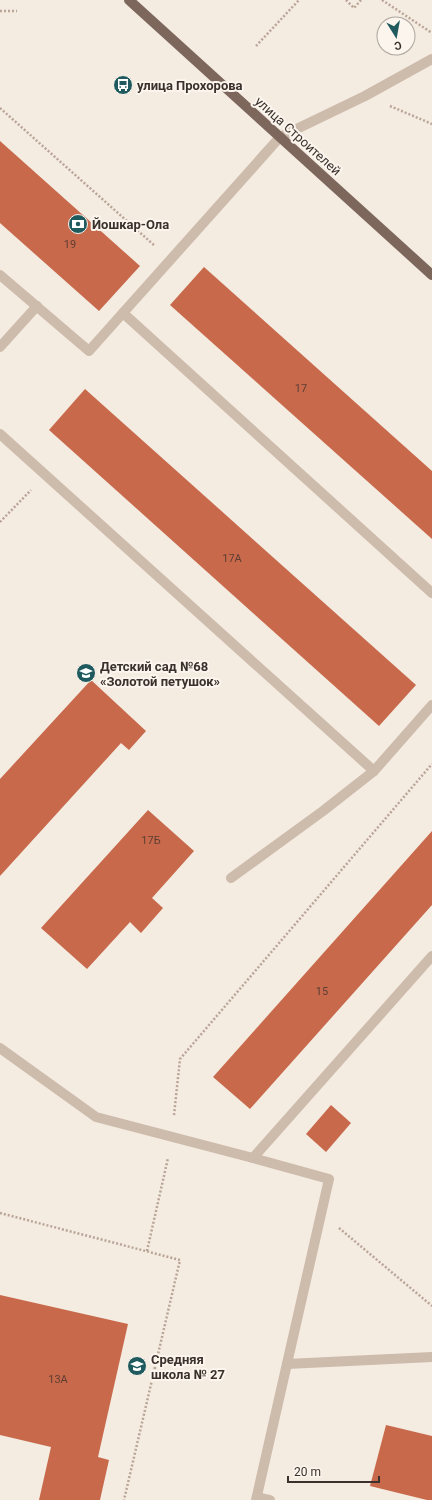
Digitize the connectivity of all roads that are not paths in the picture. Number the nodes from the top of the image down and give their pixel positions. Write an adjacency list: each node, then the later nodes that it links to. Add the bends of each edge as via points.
1 (129, 0): 3 (main road, улица Строителей)
2 (432, 59): 3 (lane, via 365,96)
3 (280, 137): 5 (main road, улица Строителей); 7 (lane)
4 (0, 275): 6 (lane)
5 (432, 275)
6 (37, 306): 7 (lane, via 89,351); 8 (lane)
7 (123, 313): 10 (lane)
8 (0, 347)
9 (0, 434): 12 (lane)
10 (432, 593)
11 (432, 705): 12 (lane)
12 (374, 771): 13 (lane)
13 (231, 878)
14 (432, 956): 16 (lane)
15 (0, 1048): 16 (lane, via 96,1117)
16 (253, 1158): 18 (lane, via 329,1179)
17 (432, 1357): 18 (lane)
18 (287, 1364): 19 (lane)
19 (256, 1498): 20 (lane)
20 (270, 1500)

